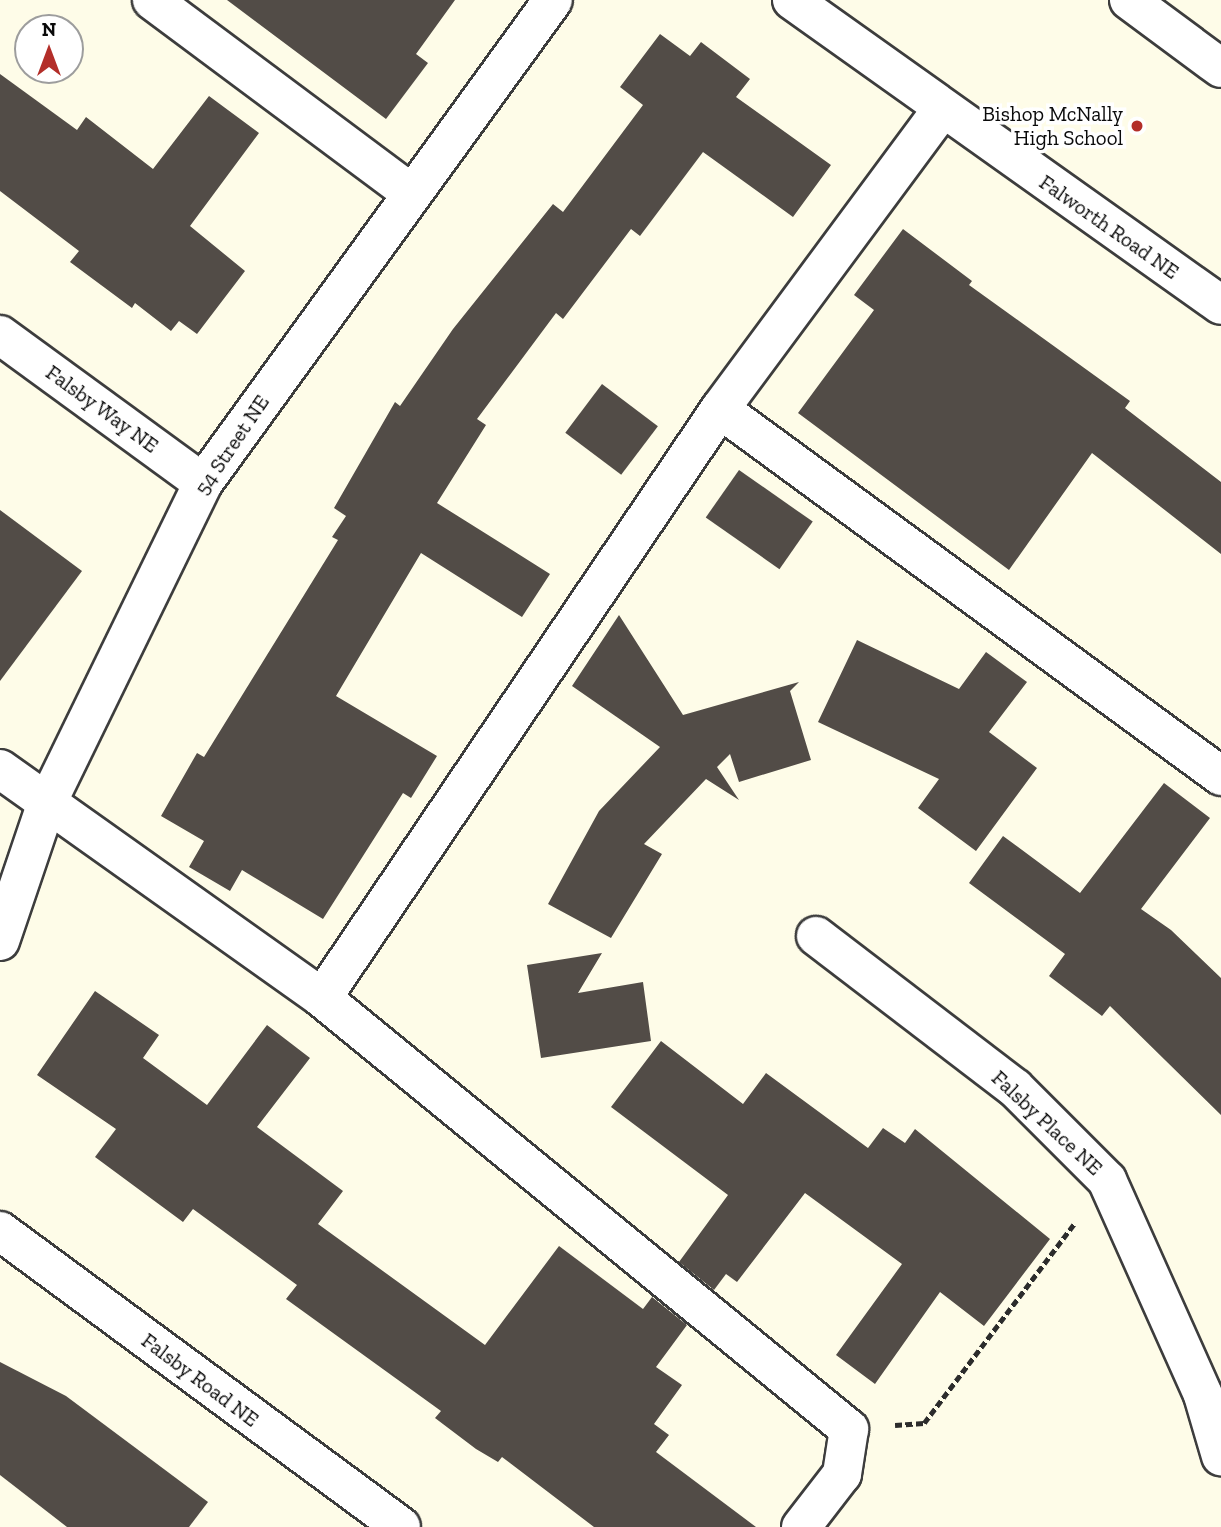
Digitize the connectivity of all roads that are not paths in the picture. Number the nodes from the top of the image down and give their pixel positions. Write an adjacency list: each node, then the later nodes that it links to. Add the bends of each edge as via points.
1 (152, 0): 7 (street)
2 (553, 0): 7 (street, 54 Street NE)
3 (792, 0): 6 (street, Falworth Road NE)
4 (1129, 0): 5 (street)
5 (1221, 68)
6 (941, 110): 8 (street, Falworth Road NE); 10 (street)
7 (411, 193): 11 (street, 54 Street NE)
8 (1221, 305)
9 (0, 335): 11 (street, Falsby Way NE)
10 (720, 409): 13 (street); 17 (street)
11 (203, 483): 14 (street, 54 Street NE)
12 (0, 769): 14 (street)
13 (1221, 776)
14 (46, 805): 16 (street, 54 Street NE); 17 (street)
15 (816, 936): 19 (street, Falsby Place NE, via 1015,1088 1107,1180 1203,1395)
16 (0, 941)
17 (322, 998): 21 (street, via 849,1429 842,1474)
18 (0, 1231): 20 (street, Falsby Road NE)
19 (1221, 1456)
20 (401, 1527)
21 (801, 1527)

